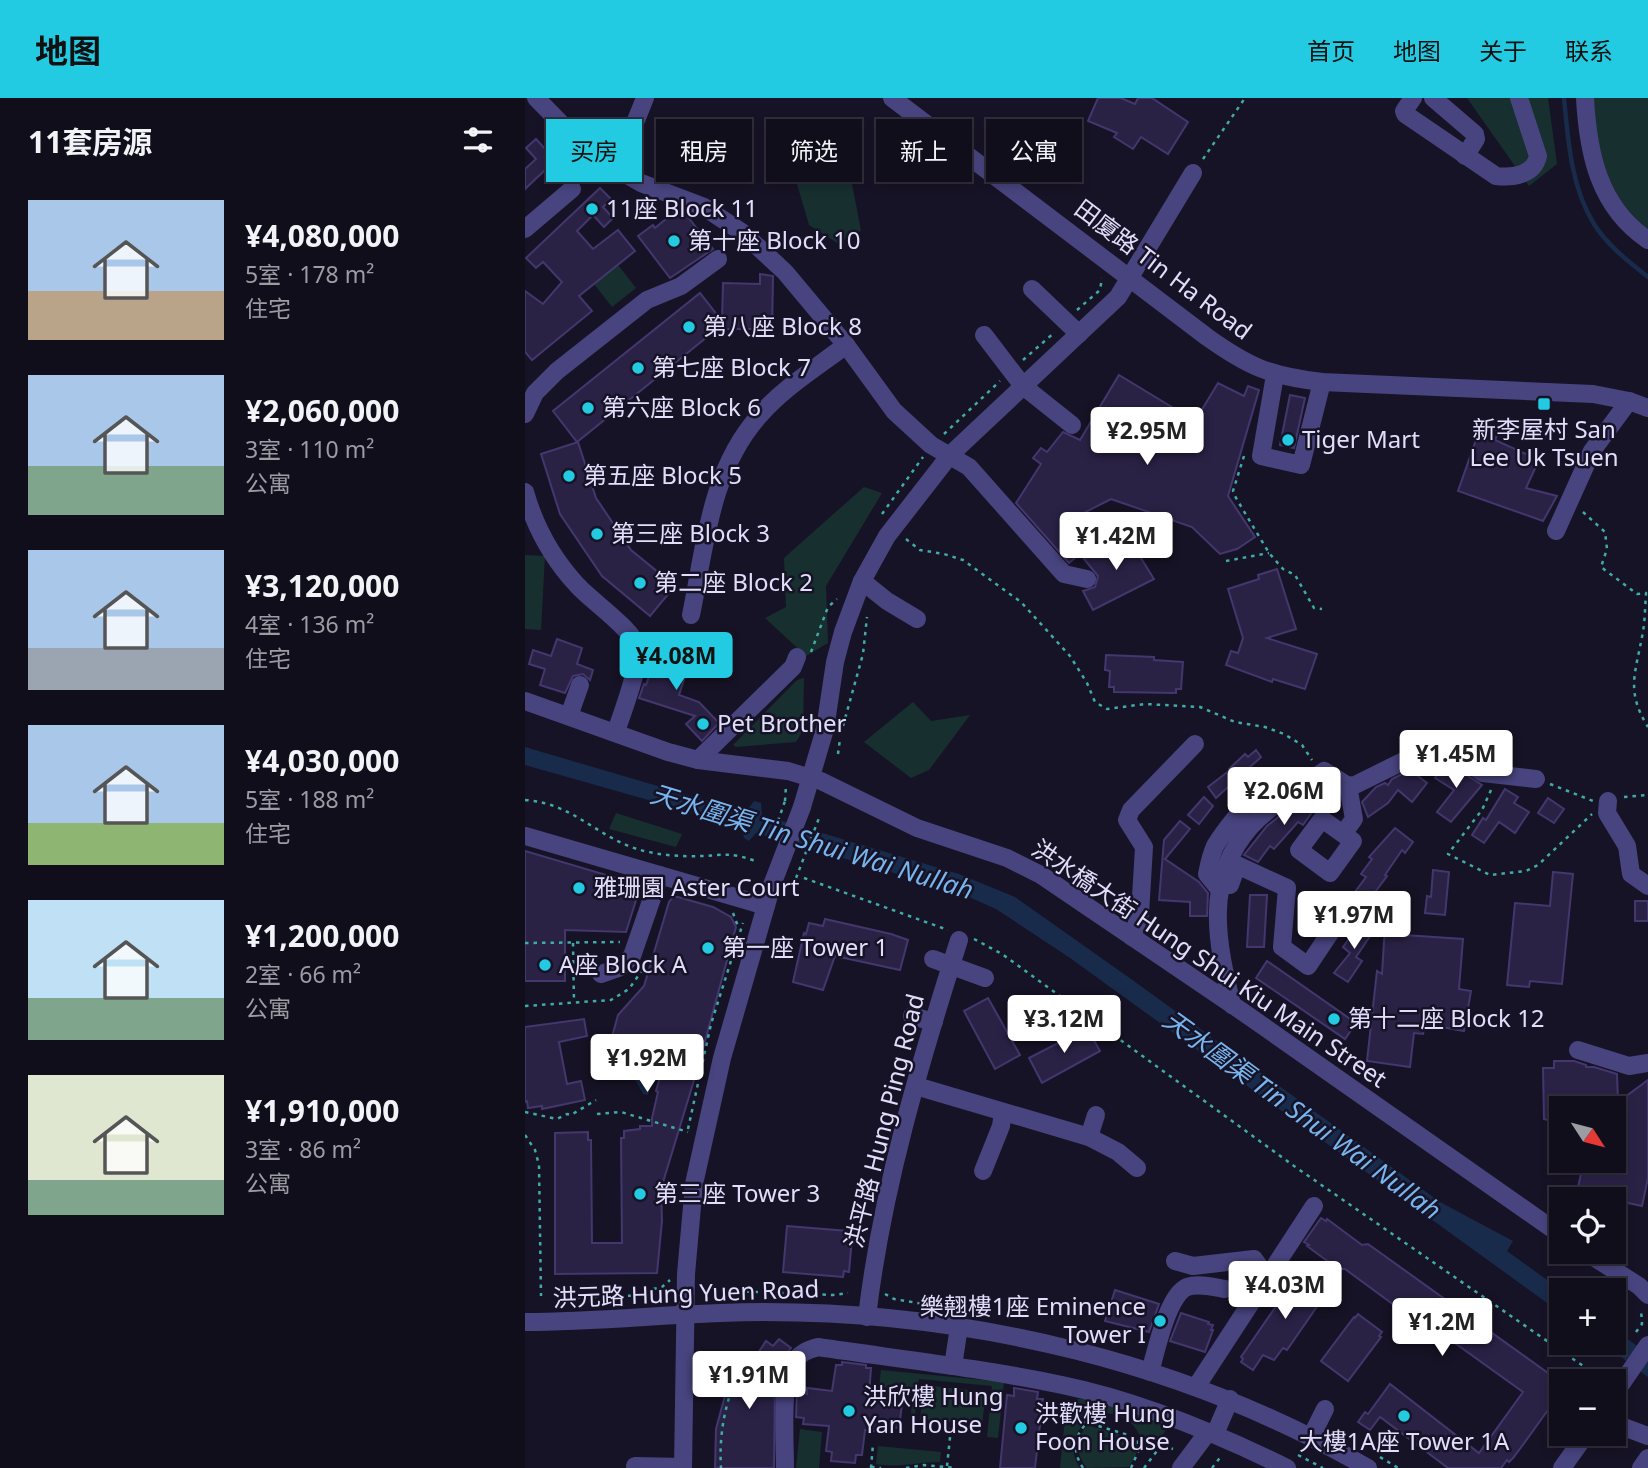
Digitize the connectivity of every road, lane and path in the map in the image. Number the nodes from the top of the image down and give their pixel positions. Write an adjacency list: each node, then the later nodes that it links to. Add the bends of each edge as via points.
1 (536, 98): 9 (street)
2 (645, 98): 10 (street)
3 (892, 98): 18 (street, 田廈路 Tin Ha Road)
4 (1245, 98): 12 (path)
5 (1413, 98): 11 (street, via 1405,114)
6 (1433, 98): 11 (street, via 1475,134)
7 (1519, 98): 11 (street, via 1538,156 1533,168 1512,177 1496,176)
8 (1585, 98): 16 (street, via 1599,181 1625,222)
9 (556, 119)
10 (637, 119)
11 (1465, 156)
12 (1193, 173): 18 (street)
13 (639, 182): 22 (street, via 704,207 743,233 785,272)
14 (572, 188): 15 (street)
15 (525, 229)
16 (1648, 240)
17 (718, 259): 28 (street, via 681,286 647,300 557,371 535,393)
18 (1131, 278): 20 (street); 23 (street, 田廈路 Tin Ha Road, via 1238,359)
19 (1032, 289): 20 (street)
20 (1079, 334): 25 (street)
21 (983, 335): 25 (street)
22 (846, 345): 31 (street, via 894,411 931,445); 41 (street, via 759,415 735,450 717,488)
23 (1275, 375): 24 (street, 田廈路 Tin Ha Road); 24 (street, via 1261,456 1301,465)
24 (1322, 382): 26 (street, 田廈路 Tin Ha Road, via 1593,394)
25 (1023, 386): 29 (street); 31 (street)
26 (1629, 401): 27 (street, 田廈路 Tin Ha Road); 33 (street, via 1592,451)
27 (1648, 408)
28 (525, 414)
29 (1072, 425)
30 (1245, 451): 36 (path, via 1233,491)
31 (950, 455): 38 (street, via 987,485 1064,574); 39 (street, via 887,536)
32 (525, 492): 49 (street, via 540,533 564,569 638,645)
33 (1570, 500): 34 (street); 47 (path, via 1605,531 1607,549 1601,567 1637,594 1646,593 1633,692)
34 (1556, 531)
35 (905, 536): 54 (path, via 920,550 963,560 1021,602 1070,656 1095,702 1107,709 1200,707 1235,722 1284,734 1302,745)
36 (1269, 553): 37 (path); 40 (path, via 1295,575 1314,608)
37 (1226, 561)
38 (1087, 579)
39 (869, 587): 42 (street); 48 (path, via 863,654); 56 (street, via 835,662 825,729)
40 (1322, 609)
41 (691, 615)
42 (917, 619)
43 (797, 657): 53 (street, via 793,667)
44 (580, 685): 46 (street)
45 (525, 701): 46 (street, 洪水橋大街 Hung Shui Kiu Main Street)
46 (569, 716): 49 (street, 洪水橋大街 Hung Shui Kiu Main Street)
47 (1648, 727)
48 (842, 729)
49 (616, 732): 53 (street, 洪水橋大街 Hung Shui Kiu Main Street)
50 (840, 736): 52 (path)
51 (1195, 744): 75 (street, via 1131,810 1127,820 1144,847 1140,914)
52 (838, 754)
53 (698, 760): 56 (street, 洪水橋大街 Hung Shui Kiu Main Street)
54 (1324, 771): 58 (street); 84 (street, via 1253,824 1229,862 1220,890 1217,935)
55 (1498, 775): 57 (street); 58 (street, via 1483,773 1440,743); 62 (path, via 1482,810 1448,855 1490,875 1538,865)
56 (811, 778): 63 (street); 75 (street, 洪水橋大街 Hung Shui Kiu Main Street, via 917,828 1030,869)
57 (1537, 779): 62 (path, via 1593,802)
58 (1348, 786): 65 (street, via 1354,819)
59 (786, 792): 63 (path)
60 (1648, 795): 62 (path)
61 (525, 800): 67 (path, via 555,805 642,851 702,856 726,853)
62 (1608, 800): 71 (street, via 1607,813 1627,846 1632,874)
63 (793, 804): 72 (street, bridge)
64 (819, 818): 70 (path, bridge)
65 (1343, 834)
66 (525, 836): 68 (street)
67 (755, 860)
68 (660, 875): 72 (street); 81 (street, via 632,956 621,967)
69 (804, 878): 74 (path)
70 (793, 886)
71 (1648, 886)
72 (766, 906): 114 (street, via 722,1058 694,1184)
73 (1340, 918): 84 (street, via 1308,965 1282,947 1287,888 1237,865 1227,899 1226,934)
74 (960, 936): 80 (street, 洪平路 Hung Ping Road); 121 (path, via 1002,954 1294,1166)
75 (1132, 937): 84 (street, 洪水橋大街 Hung Shui Kiu Main Street)
76 (627, 942): 78 (path)
77 (525, 943): 78 (path)
78 (573, 943): 83 (path)
79 (933, 959): 80 (street)
80 (951, 964): 82 (street); 86 (street, 洪平路 Hung Ping Road)
81 (601, 974)
82 (985, 978)
83 (574, 1004)
84 (1238, 1009): 101 (street, 洪水橋大街 Hung Shui Kiu Main Street)
85 (912, 1016): 86 (street)
86 (934, 1022): 89 (street, 洪平路 Hung Ping Road)
87 (1578, 1050): 88 (street, via 1629,1066)
88 (1648, 1063)
89 (916, 1086): 92 (street); 115 (street, 洪平路 Hung Ping Road, via 877,1238)
90 (596, 1100): 91 (path, via 557,1119)
91 (525, 1112)
92 (1003, 1112): 97 (street); 99 (street)
93 (597, 1114): 95 (path, via 621,1112)
94 (1096, 1115): 97 (street)
95 (688, 1132)
96 (525, 1135): 112 (path, via 539,1165)
97 (1089, 1137): 98 (street)
98 (1137, 1168)
99 (983, 1171)
100 (1314, 1206): 105 (street)
101 (1549, 1227)
102 (1174, 1261): 105 (street, via 1193,1266 1254,1259)
103 (1608, 1264): 106 (street)
104 (675, 1272): 108 (path, via 667,1285)
105 (1267, 1277): 124 (street)
106 (1645, 1284)
107 (1225, 1289): 122 (street, via 1194,1285 1177,1294)
108 (645, 1291)
109 (729, 1291): 110 (path)
110 (848, 1293)
111 (655, 1295): 113 (path)
112 (541, 1296)
113 (560, 1298)
114 (687, 1314): 115 (street, 洪元路 Hung Yuen Road); 116 (street, 洪元路 Hung Yuen Road); 143 (street)
115 (867, 1317): 117 (street, 洪元路 Hung Yuen Road)
116 (525, 1322)
117 (959, 1328): 119 (street); 122 (street, 洪元路 Hung Yuen Road, via 1050,1345)
118 (1648, 1345): 123 (street)
119 (953, 1366): 128 (street, via 1063,1385); 145 (street, via 818,1348 802,1353 788,1377)
120 (706, 1367): 144 (path, via 735,1380 724,1413)
121 (1588, 1369)
122 (1150, 1372): 124 (street, 洪元路 Hung Yuen Road)
123 (1626, 1377)
124 (1196, 1387): 125 (street, 洪元路 Hung Yuen Road)
125 (1230, 1399): 133 (street, 洪元路 Hung Yuen Road); 135 (street)
126 (1325, 1409): 133 (street)
127 (1066, 1416): 129 (path)
128 (1179, 1421): 135 (street); 137 (path)
129 (1087, 1423): 134 (path); 149 (path, via 1076,1441 1076,1455)
130 (951, 1428): 141 (path)
131 (1626, 1428): 132 (street)
132 (1648, 1436)
133 (1311, 1437): 154 (street, 洪元路 Hung Yuen Road)
134 (1138, 1438): 137 (path); 150 (path)
135 (1217, 1438): 139 (street); 152 (path); 153 (street)
136 (873, 1444): 142 (path)
137 (1161, 1445): 139 (path); 151 (path)
138 (1578, 1446): 155 (street)
139 (1181, 1460)
140 (635, 1466): 143 (street)
141 (947, 1466): 147 (path); 148 (path)
142 (871, 1467): 146 (path)
143 (683, 1468)
144 (721, 1468)
145 (785, 1468)
146 (881, 1468)
147 (906, 1468)
148 (956, 1468)
149 (1083, 1468)
150 (1131, 1468)
151 (1144, 1468)
152 (1212, 1468)
153 (1287, 1468)
154 (1368, 1468)
155 (1562, 1468)

